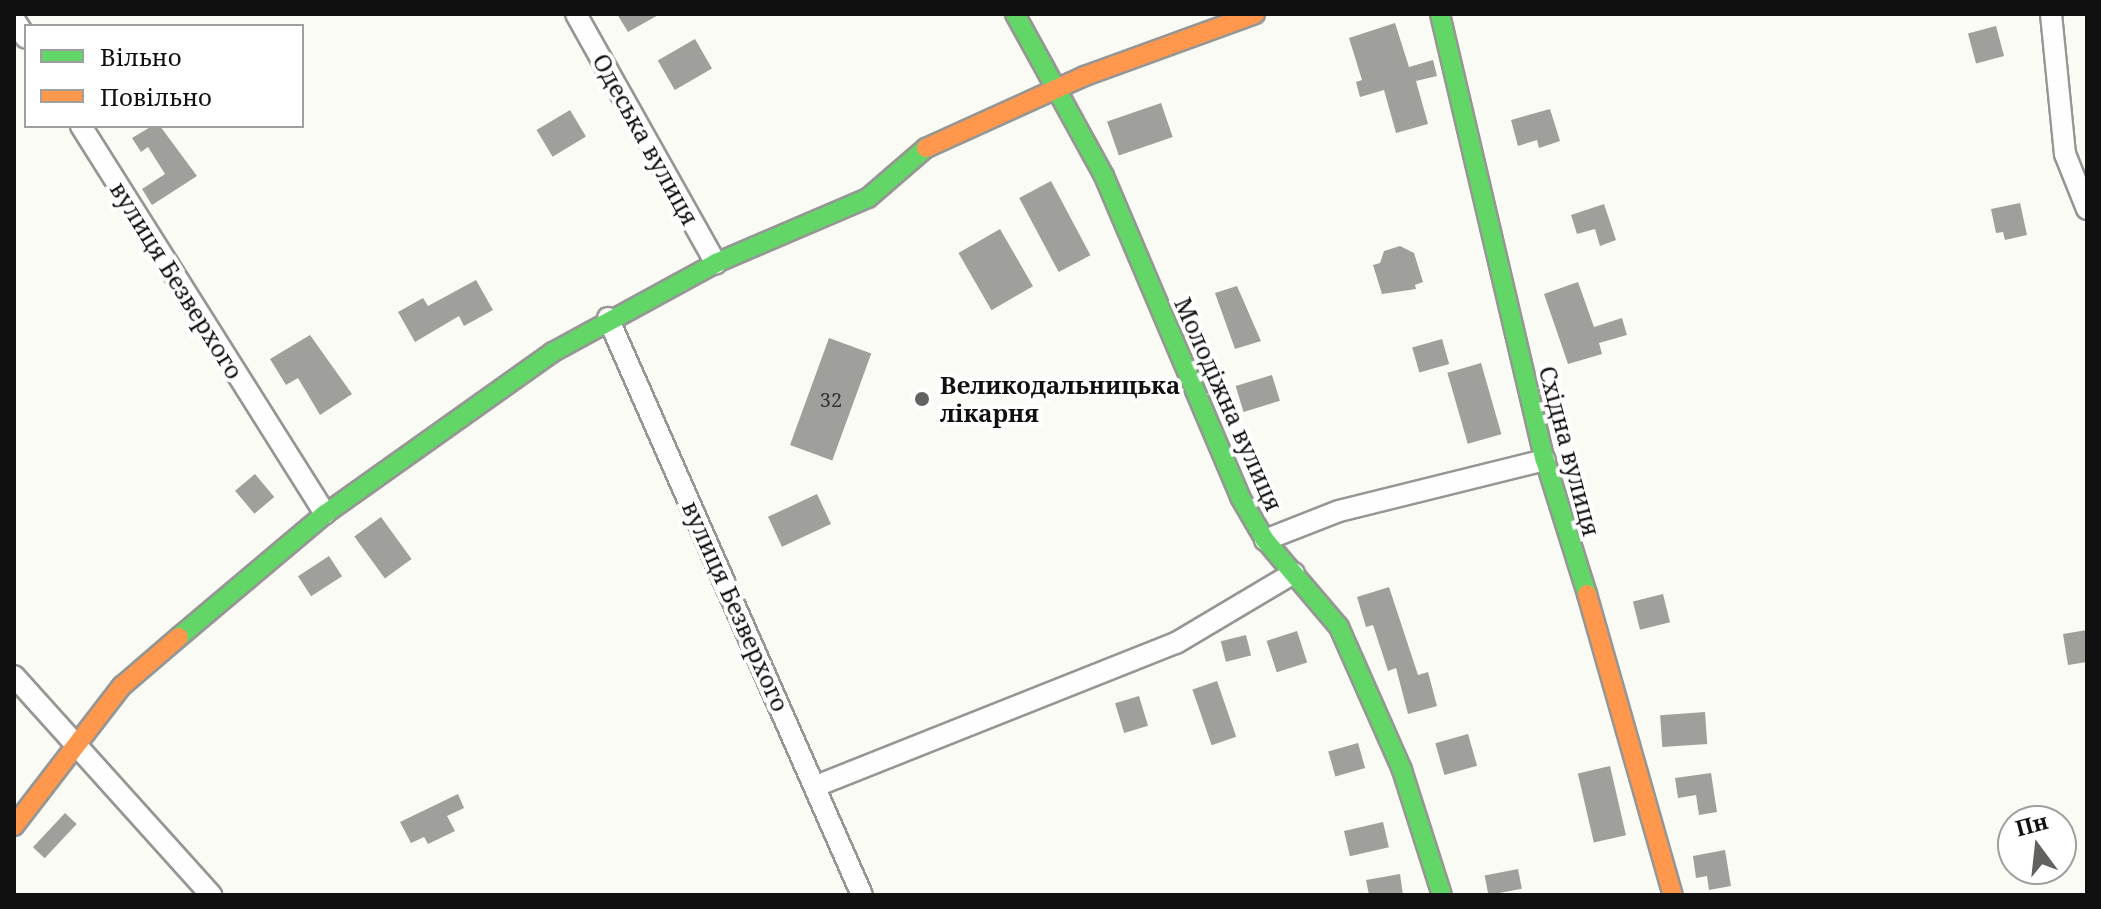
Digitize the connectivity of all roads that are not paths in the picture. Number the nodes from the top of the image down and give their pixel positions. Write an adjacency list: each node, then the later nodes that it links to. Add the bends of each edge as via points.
1 (576, 14): 9 (street, Одеська вулиця)
2 (1015, 14): 6 (street, Молодіжна вулиця)
3 (1255, 14): 6 (street)
4 (1440, 14): 11 (street, Східна вулиця)
5 (2051, 14): 8 (street, via 2065,154)
6 (1055, 88): 9 (street, via 936,139 868,198); 13 (street, Молодіжна вулиця, via 1104,176 1240,497)
7 (82, 128): 12 (street, вулиця Безверхого)
8 (2087, 209)
9 (716, 263): 10 (street)
10 (608, 318): 12 (street); 17 (street, вулиця Безверхого)
11 (1545, 460): 13 (street, via 1339,511); 22 (street, Східна вулиця, via 1637,756)
12 (325, 514): 16 (street, via 122,686)
13 (1265, 540): 14 (street, Молодіжна вулиця)
14 (1294, 573): 17 (street, via 1176,643); 21 (street, Молодіжна вулиця, via 1339,627 1402,770)
15 (14, 676): 16 (street)
16 (76, 742): 18 (street); 19 (street)
17 (816, 786): 20 (street, вулиця Безверхого)
18 (14, 826)
19 (211, 895)
20 (862, 895)
21 (1442, 895)
22 (1673, 895)

